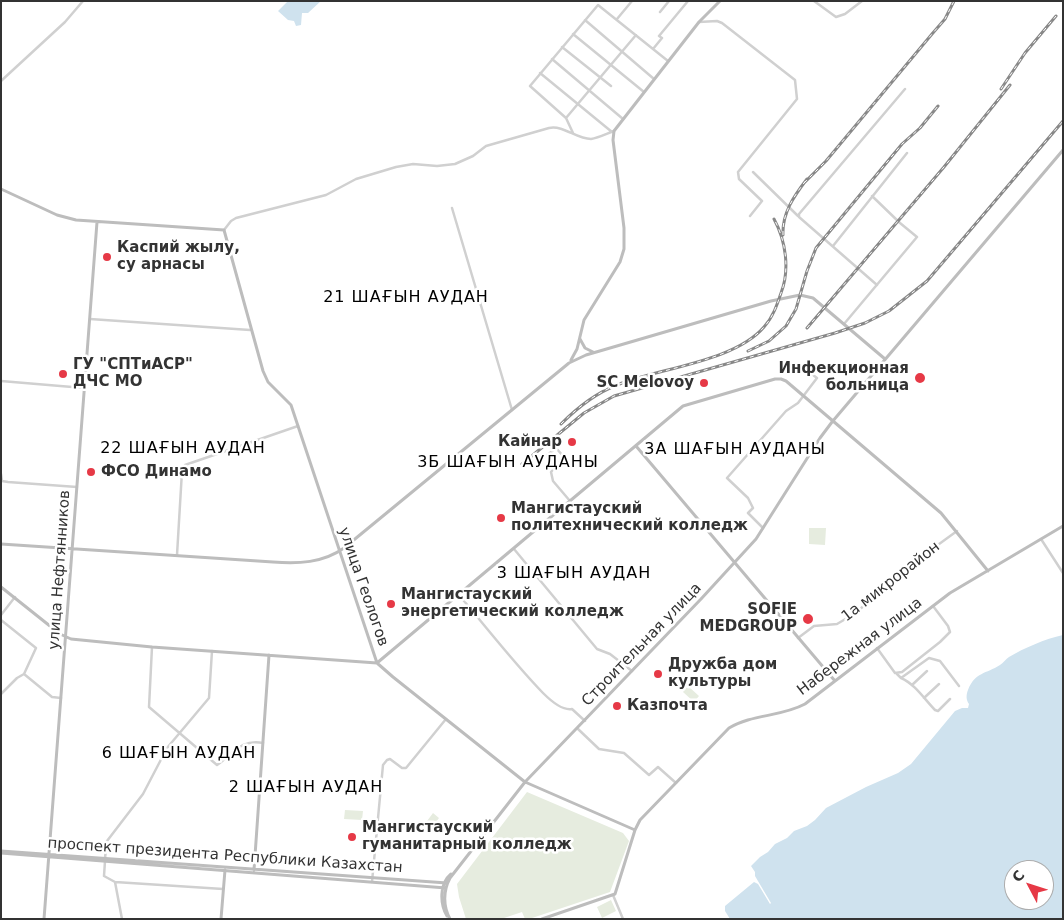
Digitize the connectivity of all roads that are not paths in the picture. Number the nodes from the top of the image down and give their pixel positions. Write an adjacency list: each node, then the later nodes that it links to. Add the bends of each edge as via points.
1 (84, 1): 23 (street, via 66,22)
2 (632, 1): 10 (street)
3 (669, 1): 8 (street)
4 (688, 1): 15 (street, via 659,36 662,38)
5 (720, 1): 11 (street)
6 (814, 1): 7 (street, via 836,17 846,14)
7 (862, 1)
8 (660, 12)
9 (585, 20): 10 (street, via 598,4); 12 (street); 16 (street)
10 (616, 20): 13 (street)
11 (699, 22): 18 (street); 39 (street, via 722,23 796,83 797,100 738,172 739,180 762,201)
12 (573, 34): 14 (street); 19 (street)
13 (636, 35): 15 (street); 16 (street)
14 (562, 47): 17 (street); 21 (street)
15 (653, 49): 18 (street)
16 (622, 51): 19 (street); 22 (street)
17 (552, 59): 20 (street); 26 (street)
18 (668, 61): 22 (street)
19 (611, 65): 21 (street); 27 (street)
20 (540, 72): 28 (street); 29 (street, via 530,86)
21 (600, 78): 24 (street); 26 (street)
22 (654, 79): 27 (street)
23 (1, 81)
24 (610, 86)
25 (905, 89): 40 (street, via 800,211)
26 (589, 91): 28 (street); 30 (street)
27 (644, 92): 30 (street)
28 (578, 104): 29 (street); 31 (street)
29 (566, 118): 32 (street)
30 (623, 119): 31 (street)
31 (613, 132): 32 (street, via 590,139); 48 (street, via 624,249 620,262 584,320)
32 (574, 133): 42 (street, via 558,127 549,128 486,146 455,164 396,167 356,179 326,194 236,218)
33 (1063, 150): 50 (street, Строительная улица)
34 (907, 153): 37 (street)
35 (752, 172): 40 (street)
36 (1, 189): 41 (street, via 57,215)
37 (872, 196): 43 (street); 44 (street, via 918,237)
38 (452, 208): 56 (street)
39 (750, 216)
40 (799, 218): 43 (street)
41 (97, 222): 42 (street); 45 (street, улица Нефтянников)
42 (224, 230): 47 (street, улица Геологов)
43 (833, 246): 44 (street)
44 (877, 285): 46 (street)
45 (90, 319): 47 (street); 54 (street, улица Нефтянников)
46 (844, 324): 49 (street, via 813,298 800,295); 50 (street)
47 (250, 330): 58 (street, улица Геологов, via 265,377 291,405)
48 (579, 338): 49 (street, via 585,348); 51 (street)
49 (593, 352): 51 (street)
50 (885, 359): 57 (street, Строительная улица)
51 (569, 363): 56 (street)
52 (809, 372): 55 (street, via 816,378)
53 (1, 381): 54 (street)
54 (84, 388): 62 (street, улица Нефтянников)
55 (803, 396): 57 (street); 59 (street, via 786,381 775,379 690,404); 65 (street, via 727,478 748,498 752,508 748,513)
56 (512, 410): 71 (street)
57 (832, 422): 65 (street, Строительная улица); 66 (street, via 925,499)
58 (298, 426): 71 (street, улица Геологов); 72 (street, via 185,465)
59 (636, 446): 63 (street); 73 (street)
60 (546, 456): 63 (street, via 556,448 564,457 551,472 553,481)
61 (1, 474): 62 (street, via 2,480 8,482)
62 (77, 488): 70 (street, улица Нефтянников)
63 (570, 502): 69 (street)
64 (1063, 526): 67 (street, Набережная улица)
65 (763, 528): 73 (street, Строительная улица)
66 (957, 531): 74 (street); 83 (street, 1а микрорайон, via 854,614 837,624 814,626)
67 (1041, 539): 74 (street, Набережная улица); 75 (street)
68 (1, 544): 70 (street)
69 (514, 549): 77 (street); 89 (street, via 597,649 610,654)
70 (72, 550): 72 (street); 82 (street, улица Нефтянников)
71 (339, 552): 72 (street, via 302,563); 88 (street, улица Геологов)
72 (177, 557)
73 (735, 563): 83 (street); 89 (street, Строительная улица)
74 (988, 571): 79 (street, Набережная улица)
75 (1063, 573)
76 (1, 587): 78 (street)
77 (459, 595): 88 (street); 103 (street, via 543,693 563,708 572,709)
78 (15, 597): 80 (street); 82 (street)
79 (933, 606): 85 (street, Набережная улица); 92 (street, via 950,632)
80 (1, 615)
81 (1, 620): 91 (street, via 36,648)
82 (66, 638): 84 (street); 99 (street, улица Нефтянников)
83 (798, 638): 94 (street)
84 (152, 647): 86 (street); 105 (street, via 149,707)
85 (877, 648): 92 (street); 94 (street, Набережная улица)
86 (212, 651): 87 (street); 105 (street, via 209,698)
87 (269, 655): 88 (street); 106 (street)
88 (377, 662): 102 (street, улица Геологов)
89 (632, 671): 103 (street, Строительная улица)
90 (927, 671): 96 (street)
91 (24, 674): 98 (street); 99 (street, via 52,696)
92 (897, 674): 93 (street)
93 (901, 678): 96 (street); 97 (street, via 929,658 940,661)
94 (835, 681): 108 (street, Набережная улица, via 796,709 746,720 728,728)
95 (939, 684): 100 (street)
96 (912, 685): 100 (street)
97 (959, 686)
98 (1, 694)
99 (61, 698): 111 (street, улица Нефтянников)
100 (924, 698): 101 (street, via 938,711)
101 (950, 699)
102 (446, 719): 107 (street, улица Геологов); 115 (street, via 406,768 390,759 382,765)
103 (585, 721): 104 (street, Строительная улица)
104 (578, 729): 107 (street, Строительная улица); 108 (street, via 600,749 624,753 649,776 658,767)
105 (180, 733): 106 (street, via 217,765 244,744); 112 (street, via 167,748 143,794 107,841)
106 (263, 743): 114 (street)
107 (525, 782): 109 (street, улица Геологов); 117 (street, Строительная улица, via 454,873 448,876)
108 (676, 783): 109 (street, Набережная улица, via 640,820)
109 (635, 830): 119 (street, Набережная улица)
110 (1, 852): 111 (street, проспект президента Республики Казахстан)
111 (48, 856): 112 (street, проспект президента Республики Казахстан); 120 (street, улица Нефтянников)
112 (105, 860): 113 (street, проспект президента Республики Казахстан); 116 (street, via 104,876)
113 (225, 869): 114 (street, проспект президента Республики Казахстан); 118 (street)
114 (254, 871): 115 (street, проспект президента Республики Казахстан)
115 (372, 880): 117 (street, проспект президента Республики Казахстан)
116 (115, 882): 118 (street); 121 (street)
117 (445, 885): 123 (street, via 443,906)
118 (223, 889): 122 (street)
119 (613, 895): 124 (street); 125 (street)
120 (44, 919)
121 (122, 919)
122 (221, 919)
123 (449, 919)
124 (542, 919)
125 (623, 919)

